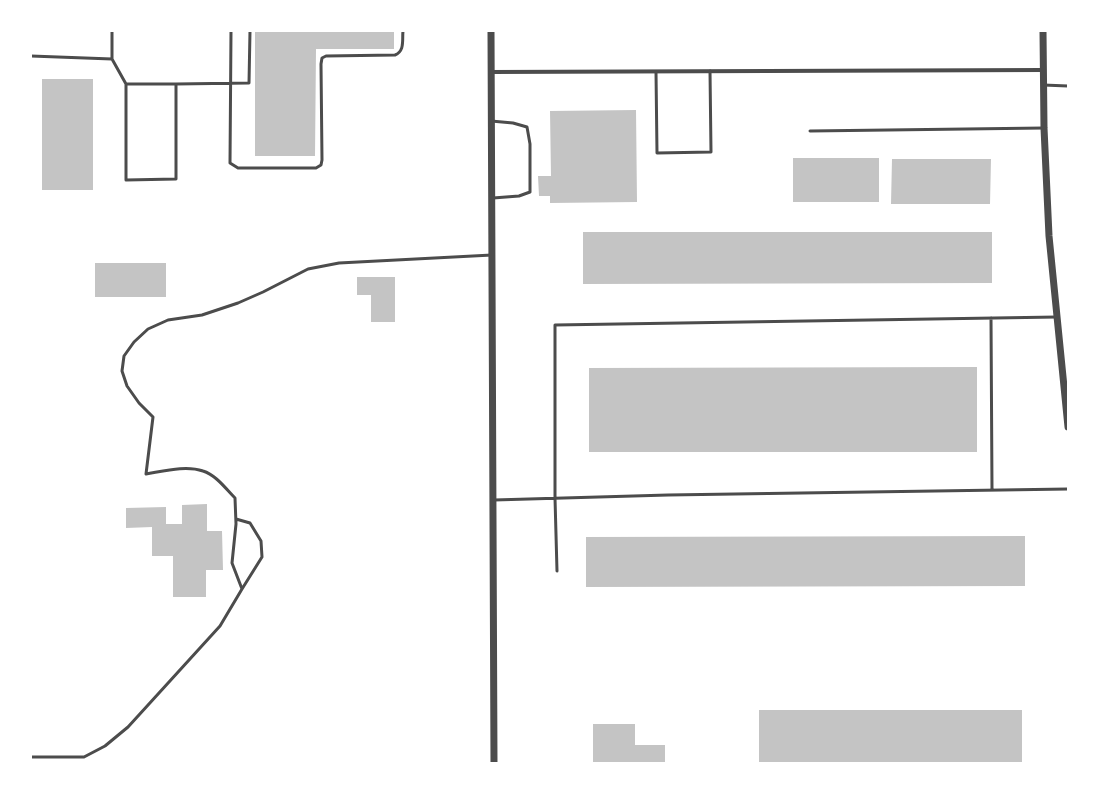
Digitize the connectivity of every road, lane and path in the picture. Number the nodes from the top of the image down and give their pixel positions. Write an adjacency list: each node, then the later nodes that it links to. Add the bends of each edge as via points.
1 (112, 31): 8 (lane)
2 (231, 31): 13 (lane)
3 (250, 31): 13 (lane, via 249,83)
4 (403, 31): 13 (lane, via 402,49 395,55 322,58 322,160 321,165 316,168 238,168 230,163)
5 (491, 31): 11 (street)
6 (1044, 31): 9 (street)
7 (31, 56): 8 (lane)
8 (112, 59): 14 (lane)
9 (1043, 70): 10 (street); 16 (street)
10 (710, 71): 12 (street); 12 (lane, via 711,152 657,153)
11 (491, 72): 12 (street); 18 (street)
12 (656, 72)
13 (230, 83): 15 (lane)
14 (126, 84): 15 (lane); 15 (lane, via 126,180 176,179)
15 (176, 84)
16 (1043, 85): 17 (lane); 19 (street)
17 (1068, 86)
18 (491, 121): 21 (street); 21 (lane, via 527,127 530,144 530,192 519,196)
19 (1044, 128): 20 (lane); 23 (street, via 1049,236)
20 (810, 131)
21 (492, 198): 22 (street)
22 (492, 255): 29 (street); 30 (lane, via 339,263 308,268 238,303 202,315 168,320 148,329 134,342 124,356 122,371 127,386 153,417 146,474 187,468 204,471 235,498)
23 (1057, 317): 24 (lane); 25 (street)
24 (991, 318): 27 (lane); 28 (lane, via 555,325)
25 (1068, 427)
26 (1068, 489): 27 (lane)
27 (992, 490): 28 (lane)
28 (555, 498): 29 (lane); 31 (lane)
29 (493, 500): 34 (street)
30 (236, 519): 32 (lane, via 232,564); 32 (lane, via 250,523 261,541 262,557)
31 (557, 571)
32 (242, 589): 33 (lane, via 220,626 128,727 105,746 84,757)
33 (31, 757)
34 (494, 763)

